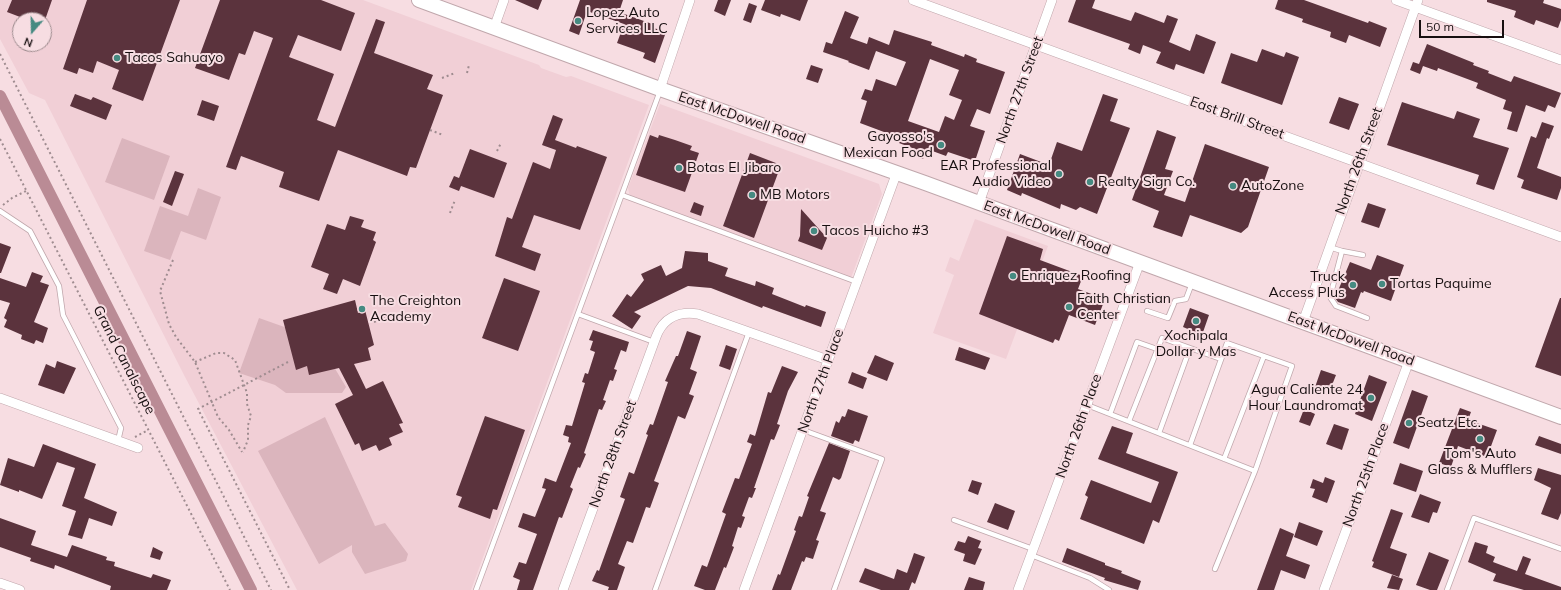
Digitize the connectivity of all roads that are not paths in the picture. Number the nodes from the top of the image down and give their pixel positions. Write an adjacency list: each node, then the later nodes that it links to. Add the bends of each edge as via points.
1 (419, 0): 8 (main road, East McDowell Road)
2 (504, 0): 8 (street)
3 (690, 0): 11 (street)
4 (913, 0): 9 (street, East Brill Street)
5 (1052, 0): 9 (street, North 27th Street)
6 (1396, 0): 7 (street)
7 (1417, 4): 10 (street); 12 (street, North 26th Street)
8 (494, 28): 11 (main road, East McDowell Road)
9 (1036, 44): 12 (street, East Brill Street); 15 (street, North 27th Street)
10 (1561, 60)
11 (660, 89): 13 (main road, East McDowell Road); 14 (lane)
12 (1358, 163): 17 (street, East Brill Street); 18 (street, North 26th Street)
13 (897, 172): 15 (main road, East McDowell Road); 23 (street, North 27th Place)
14 (622, 195): 23 (lane); 25 (lane)
15 (979, 203): 21 (main road, East McDowell Road)
16 (0, 211): 43 (lane, via 30,231 59,286 63,315 121,428)
17 (1561, 237)
18 (1329, 247): 19 (lane); 27 (street, North 26th Street)
19 (1342, 251): 20 (lane); 26 (lane, via 1330,297 1336,306)
20 (1363, 255)
21 (1140, 262): 22 (main road, East McDowell Road); 37 (street, North 26th Place)
22 (1192, 281): 24 (lane, via 1186,299 1175,301 1168,318); 27 (main road, East McDowell Road)
23 (857, 282): 34 (street, North 27th Place)
24 (1147, 311)
25 (578, 314): 29 (lane); 54 (lane)
26 (1367, 318)
27 (1303, 322): 35 (main road, East McDowell Road)
28 (749, 332): 29 (street, North 28th Street, via 698,314 678,314 667,320 660,328); 34 (street); 56 (lane)
29 (654, 342): 55 (street, North 28th Street)
30 (1190, 348): 31 (lane, via 1162,338); 33 (lane); 42 (lane)
31 (1157, 349): 38 (lane, via 1137,342); 40 (lane)
32 (1264, 356): 33 (lane, via 1227,343); 46 (lane); 47 (lane, via 1292,366)
33 (1221, 359): 44 (lane)
34 (828, 360): 41 (street, North 27th Place)
35 (1409, 360): 39 (main road, East McDowell Road); 61 (street, North 25th Place)
36 (0, 398): 43 (street)
37 (1087, 405): 38 (lane); 50 (street, North 26th Place)
38 (1110, 414): 40 (lane)
39 (1561, 417)
40 (1129, 421): 42 (lane)
41 (803, 430): 57 (street, North 27th Place); 58 (lane, via 882,459)
42 (1159, 433): 44 (lane)
43 (118, 441): 45 (street)
44 (1190, 445): 46 (lane)
45 (138, 448)
46 (1224, 459): 47 (lane)
47 (1255, 471): 51 (lane)
48 (954, 520): 50 (lane)
49 (1561, 549): 62 (lane, via 1474,518)
50 (1032, 552): 59 (street, North 26th Place); 60 (lane, via 1090,578)
51 (1215, 569)
52 (0, 583): 53 (street)
53 (17, 590)
54 (476, 590)
55 (563, 590)
56 (655, 590)
57 (744, 590)
58 (834, 590)
59 (1018, 590)
60 (1109, 590)
61 (1324, 590)
62 (1447, 590)

